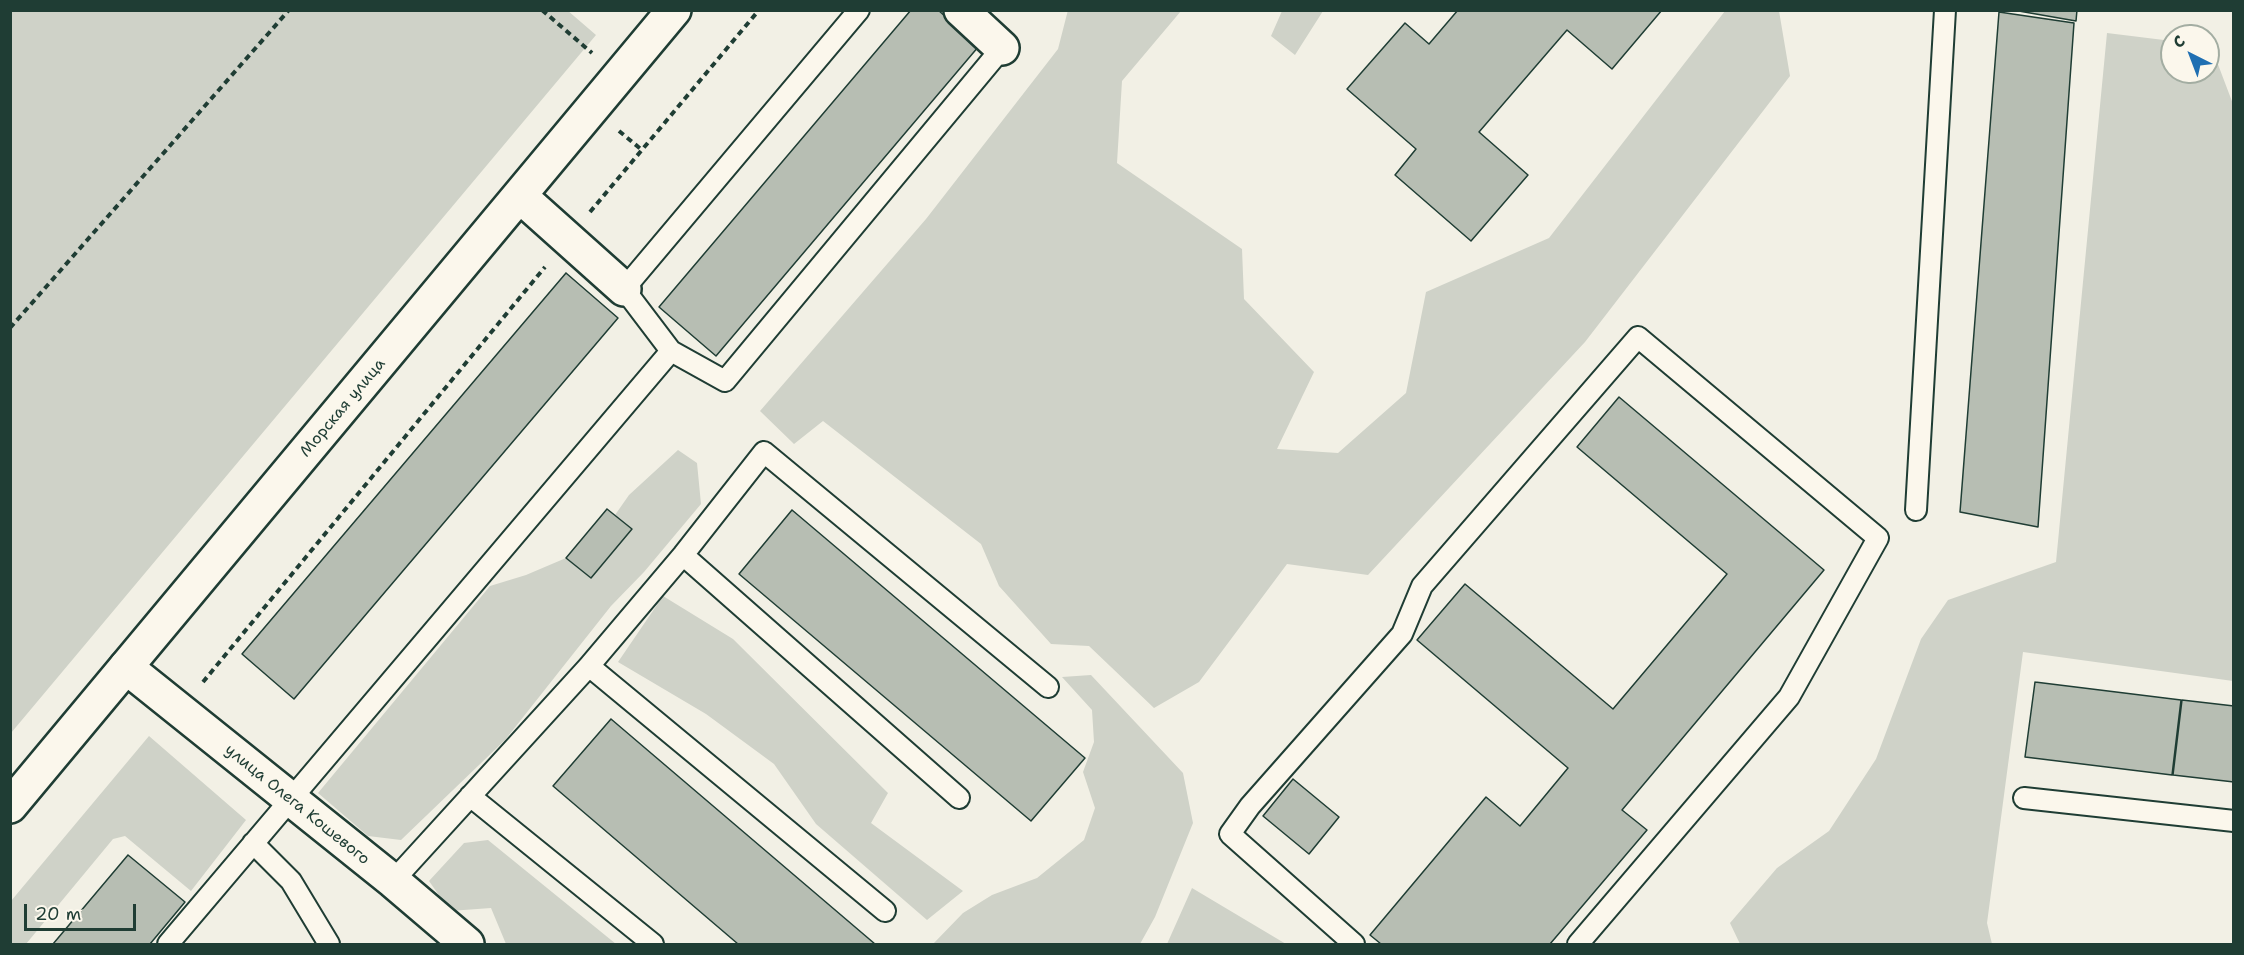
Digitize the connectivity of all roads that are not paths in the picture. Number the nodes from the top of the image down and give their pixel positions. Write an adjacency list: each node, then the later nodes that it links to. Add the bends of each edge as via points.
1 (674, 10): 6 (street, Морская улица)
2 (859, 10): 7 (lane)
3 (961, 10): 5 (street)
4 (1944, 10): 9 (lane)
5 (1002, 48): 8 (lane, via 725,381)
6 (520, 196): 7 (street); 12 (street, Морская улица)
7 (624, 289): 8 (lane)
8 (671, 351): 17 (lane)
9 (1916, 510)
10 (683, 555): 11 (lane); 13 (lane, via 764,452); 15 (lane)
11 (590, 666): 14 (lane); 22 (lane)
12 (126, 667): 17 (street, улица Олега Кошевого); 18 (street, Морская улица)
13 (1048, 687)
14 (470, 796): 21 (lane); 26 (lane)
15 (959, 798)
16 (2024, 798): 19 (lane)
17 (289, 799): 20 (lane); 21 (street, улица Олега Кошевого)
18 (10, 806)
19 (2234, 821)
20 (253, 843): 23 (lane); 24 (lane, via 291,881)
21 (393, 881): 25 (street, улица Олега Кошевого)
22 (885, 911)
23 (168, 945)
24 (329, 945)
25 (467, 945)
26 (653, 945)
27 (1354, 945): 28 (lane, via 1230,834 1250,806 1402,634 1422,586 1638,337 1878,538 1789,697)
28 (1578, 945)

